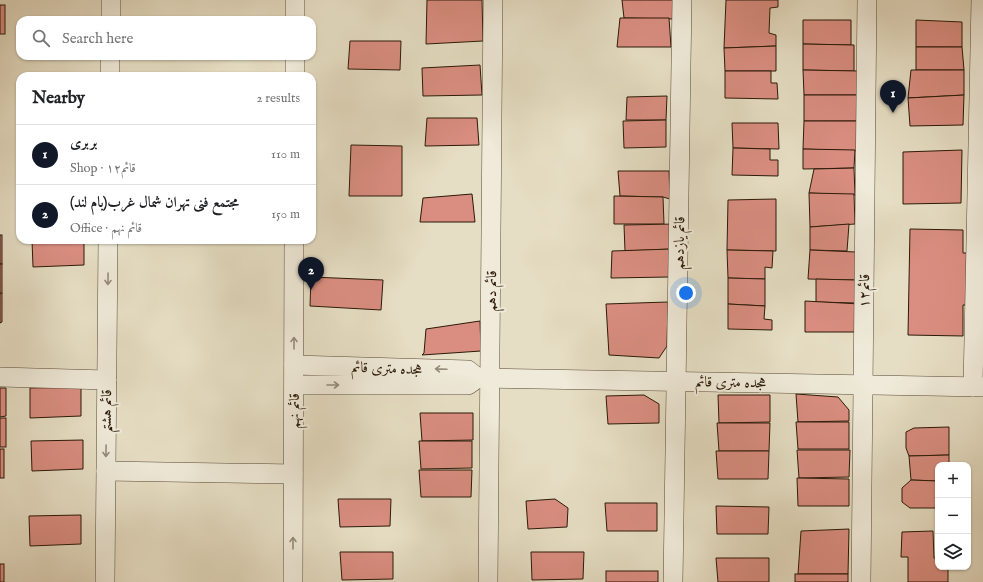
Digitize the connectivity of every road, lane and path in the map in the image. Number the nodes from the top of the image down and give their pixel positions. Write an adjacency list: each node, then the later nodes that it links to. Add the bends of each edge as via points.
1 (111, 0): 7 (street)
2 (295, 0): 8 (street)
3 (493, 0): 17 (street, قائم دهم)
4 (682, 0): 19 (street, قائم یازدهم)
5 (867, 0): 21 (street, قائم۱۲)
6 (981, 0): 22 (street)
7 (111, 16)
8 (295, 16)
9 (110, 60): 11 (street)
10 (295, 60): 12 (street)
11 (110, 72)
12 (295, 72)
13 (108, 244): 18 (street, قائم هشتم, one-way to 18)
14 (294, 244): 15 (street, قائم نهم, one-way to 14)
15 (294, 365): 17 (street, هجده متری قائم, one-way to 15, via 468,370); 20 (street, قائم نهم)
16 (0, 377): 18 (street)
17 (484, 378): 19 (street, هجده متری قائم); 20 (street, هجده متری قائم, one-way to 17, via 468,385); 27 (street, قائم دهم)
18 (107, 380): 23 (street, قائم هشتم, one-way to 23)
19 (676, 381): 21 (street, هجده متری قائم); 28 (street, قائم یازدهم)
20 (294, 385): 24 (street, قائم نهم)
21 (863, 385): 22 (street, هجده متری قائم); 29 (street, قائم۱۲)
22 (978, 387)
23 (106, 471): 24 (street); 25 (street, قائم هشتم)
24 (293, 474): 26 (street, قائم نهم, one-way to 24)
25 (105, 582)
26 (293, 582)
27 (488, 582)
28 (673, 582)
29 (861, 582)

